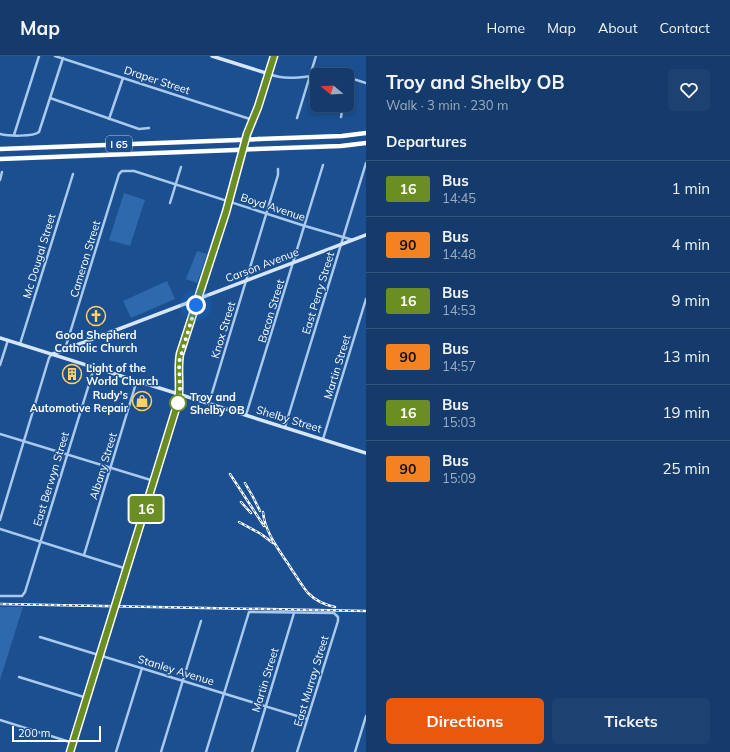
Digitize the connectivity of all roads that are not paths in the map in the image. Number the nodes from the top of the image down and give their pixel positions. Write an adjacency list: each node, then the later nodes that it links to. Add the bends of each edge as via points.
1 (39, 56): 22 (street)
2 (55, 56): 6 (street, Draper Street)
3 (212, 56): 8 (main road)
4 (274, 56): 8 (main road)
5 (316, 56): 7 (street)
6 (63, 58): 10 (street, Draper Street); 13 (street)
7 (312, 68)
8 (269, 74): 9 (street, via 287,78); 18 (main road)
9 (310, 76): 16 (street)
10 (123, 78): 17 (street); 18 (street, Draper Street)
11 (354, 80): 12 (street)
12 (366, 83)
13 (50, 98): 17 (street); 22 (street, via 39,132 35,135)
14 (341, 112): 15 (street)
15 (341, 117)
16 (297, 118)
17 (109, 119): 19 (street, via 139,129)
18 (253, 120): 35 (main road)
19 (149, 128)
20 (366, 133): 24 (highway, I 65, bridge)
21 (0, 134): 22 (street)
22 (14, 135)
23 (366, 144): 25 (highway, I 65, bridge)
24 (0, 149)
25 (0, 159)
26 (366, 163): 40 (street, East Perry Street)
27 (323, 164): 38 (street, Bacon Street)
28 (181, 167): 34 (street)
29 (278, 169): 37 (street, Knox Street)
30 (2, 172): 33 (street)
31 (73, 174): 49 (street, Mc Dougal Street)
32 (120, 174): 34 (street, Boyd Avenue, via 122,171 134,171); 50 (street, Cameron Street)
33 (0, 180)
34 (176, 184): 35 (street, Boyd Avenue); 36 (street)
35 (229, 202): 37 (street, Boyd Avenue); 46 (main road)
36 (170, 203)
37 (267, 214): 38 (street, Boyd Avenue); 44 (street, Knox Street)
38 (305, 226): 40 (street, Boyd Avenue); 43 (street, Bacon Street)
39 (366, 235): 41 (main road, Carson Avenue)
40 (344, 237): 41 (street, Boyd Avenue); 42 (street, East Perry Street)
41 (354, 240): 42 (main road, Carson Avenue)
42 (341, 245): 43 (main road, Carson Avenue); 58 (street, East Perry Street)
43 (294, 263): 44 (main road, Carson Avenue); 57 (street, Bacon Street)
44 (246, 281): 46 (main road, Carson Avenue); 56 (street, Knox Street)
45 (366, 299): 60 (street, Martin Street)
46 (198, 300): 50 (main road, Carson Avenue); 55 (main road, via 179,362)
47 (0, 338): 48 (main road, Shelby Street)
48 (8, 340): 49 (main road, Shelby Street); 52 (street)
49 (20, 344): 51 (main road, Shelby Street)
50 (65, 350): 51 (main road, Carson Avenue)
51 (53, 354): 53 (main road, Shelby Street); 61 (street, via 49,358)
52 (0, 365)
53 (94, 367): 54 (main road, Shelby Street); 63 (street, East Berwyn Street)
54 (137, 380): 55 (main road, Shelby Street); 64 (street, Albany Street)
55 (180, 394): 56 (main road, Shelby Street); 65 (main road)
56 (209, 403): 57 (main road, Shelby Street)
57 (246, 415): 58 (main road, Shelby Street)
58 (285, 427): 60 (main road, Shelby Street)
59 (0, 434): 61 (street)
60 (323, 439): 62 (main road, Shelby Street)
61 (24, 441): 63 (street); 66 (street)
62 (366, 453)
63 (67, 454): 64 (street); 68 (street, East Berwyn Street)
64 (111, 468): 65 (street); 69 (street, Albany Street)
65 (154, 482): 70 (main road)
66 (0, 520)
67 (0, 529): 68 (street)
68 (41, 542): 69 (street); 71 (street, East Berwyn Street, via 24,596)
69 (84, 555): 70 (street)
70 (127, 569): 75 (main road)
71 (0, 596)
72 (294, 613): 79 (street, via 249,612); 81 (street, Martin Street); 83 (street, East Murray Street, via 332,613 337,615 338,621)
73 (201, 621): 78 (street)
74 (40, 637): 75 (street, Stanley Avenue)
75 (100, 655): 76 (street, Stanley Avenue); 80 (main road)
76 (142, 668): 78 (street, Stanley Avenue); 87 (street)
77 (19, 677): 80 (street)
78 (183, 681): 79 (street, Stanley Avenue); 88 (street)
79 (224, 694): 81 (street, Stanley Avenue); 89 (street)
80 (87, 698): 85 (main road)
81 (266, 707): 83 (street, Stanley Avenue); 90 (street, Martin Street)
82 (366, 716): 92 (street)
83 (307, 719): 91 (street, East Murray Street)
84 (0, 720): 85 (street)
85 (73, 743): 86 (main road)
86 (70, 752)
87 (116, 752)
88 (161, 752)
89 (206, 752)
90 (252, 752)
91 (297, 752)
92 (355, 752)

